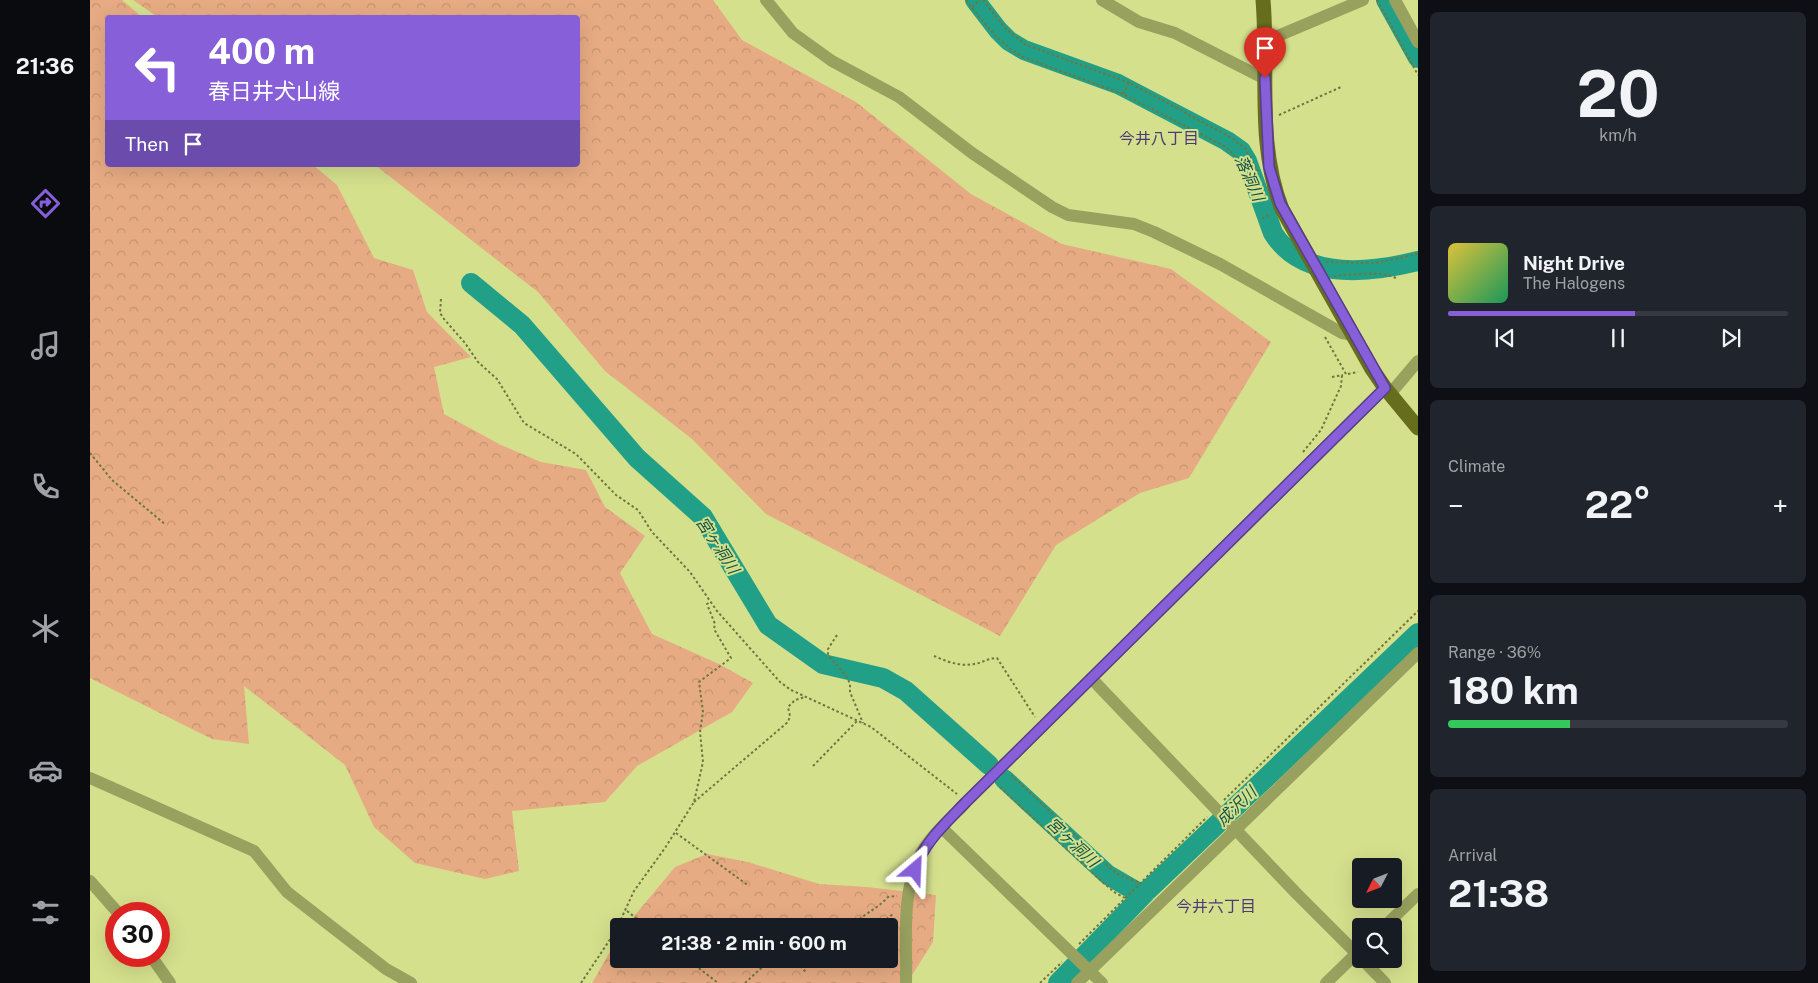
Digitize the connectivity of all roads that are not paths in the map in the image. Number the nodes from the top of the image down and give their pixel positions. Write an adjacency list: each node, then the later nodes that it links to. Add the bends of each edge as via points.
1 (766, 0): 9 (street, via 793,33 832,61 899,97 972,153 1052,207 1068,215 1134,224 1154,232 1220,264 1342,333)
2 (1102, 0): 8 (street, via 1139,22 1175,33)
3 (1262, 0): 6 (main road)
4 (1363, 0): 6 (street)
5 (1396, 0): 7 (street)
6 (1266, 41): 8 (main road)
7 (1418, 42)
8 (1265, 78): 9 (main road, via 1269,167 1273,187 1282,209)
9 (1353, 335): 11 (main road)
10 (1418, 361): 11 (street)
11 (1388, 391): 12 (main road); 14 (street, via 1305,467)
12 (1418, 428)
13 (1418, 653): 17 (street)
14 (1091, 678): 16 (street); 17 (street)
15 (90, 778): 28 (street, via 254,851 287,892 386,969)
16 (942, 828): 26 (street); 29 (street, via 919,857 909,895)
17 (1235, 829): 22 (street); 26 (street)
18 (90, 881): 20 (street)
19 (1418, 894): 21 (street)
20 (108, 902)
21 (1393, 918)
22 (1352, 947)
23 (1352, 962): 32 (street)
24 (159, 967): 27 (street)
25 (1372, 968): 33 (street)
26 (1090, 971): 30 (street); 31 (street)
27 (170, 983)
28 (412, 983)
29 (906, 983)
30 (1077, 983)
31 (1102, 983)
32 (1326, 983)
33 (1385, 983)

